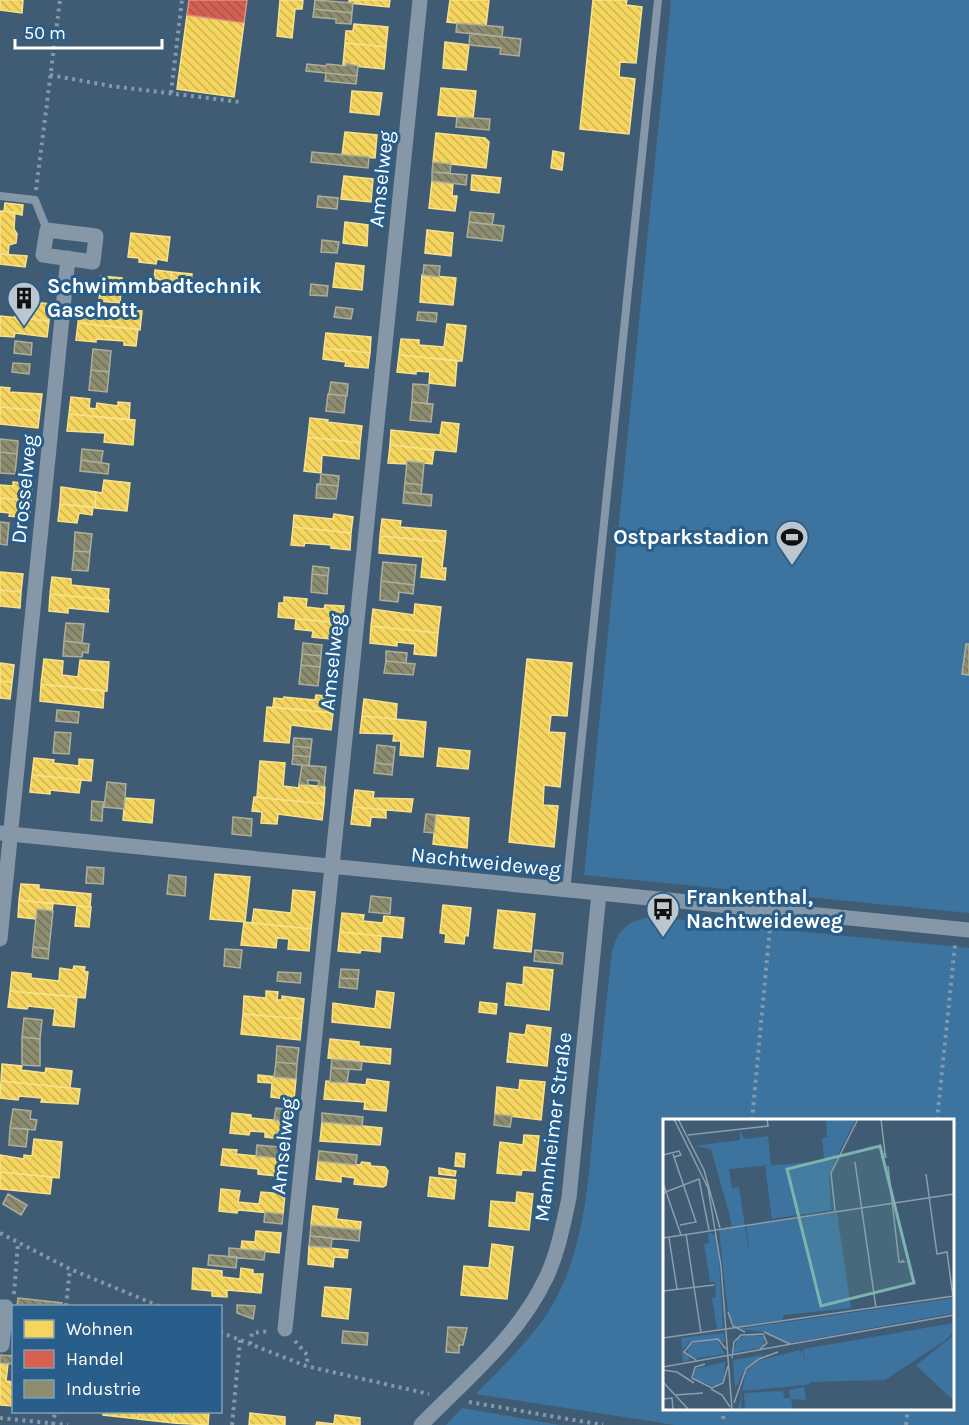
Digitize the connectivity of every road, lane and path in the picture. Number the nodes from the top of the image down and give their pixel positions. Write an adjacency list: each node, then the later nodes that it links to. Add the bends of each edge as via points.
1 (60, 0): 5 (path)
2 (182, 0): 6 (path)
3 (420, 0): 13 (street, Amselweg)
4 (658, 0): 14 (lane)
5 (50, 75): 6 (path); 9 (path)
6 (171, 93): 7 (path)
7 (240, 102)
8 (0, 196): 9 (lane)
9 (35, 200): 10 (lane)
10 (47, 230): 11 (street, via 44,255); 11 (street, via 96,236 93,262)
11 (68, 258): 12 (street, Drosselweg)
12 (5, 834): 13 (street, Nachtweideweg); 18 (street, Drosselweg)
13 (332, 868): 14 (street, Nachtweideweg); 27 (street, Amselweg)
14 (566, 891): 15 (street, Nachtweideweg)
15 (599, 893): 16 (street, Nachtweideweg); 33 (street, Mannheimer Straße, via 569,1198 560,1239 546,1277 526,1313 500,1346)
16 (772, 911): 17 (street, Nachtweideweg); 19 (path)
17 (963, 930): 20 (path)
18 (0, 939)
19 (752, 1119)
20 (937, 1119)
21 (0, 1233): 22 (path)
22 (18, 1243): 23 (path); 26 (path, via 13,1298)
23 (70, 1269): 24 (path); 25 (path)
24 (66, 1305)
25 (157, 1305)
26 (3, 1307): 30 (street)
27 (285, 1329): 31 (path, via 252,1333); 32 (path, via 308,1356)
28 (222, 1333): 29 (path)
29 (240, 1340): 31 (path); 40 (path)
30 (0, 1344)
31 (250, 1344): 32 (path)
32 (306, 1366): 33 (path)
33 (447, 1398): 41 (street, Mannheimer Straße); 42 (path)
34 (724, 1410): 37 (path)
35 (908, 1410): 43 (path)
36 (0, 1418): 38 (path)
37 (723, 1419)
38 (53, 1424): 39 (path)
39 (68, 1425)
40 (232, 1425)
41 (421, 1425)
42 (603, 1425)
43 (906, 1425)

